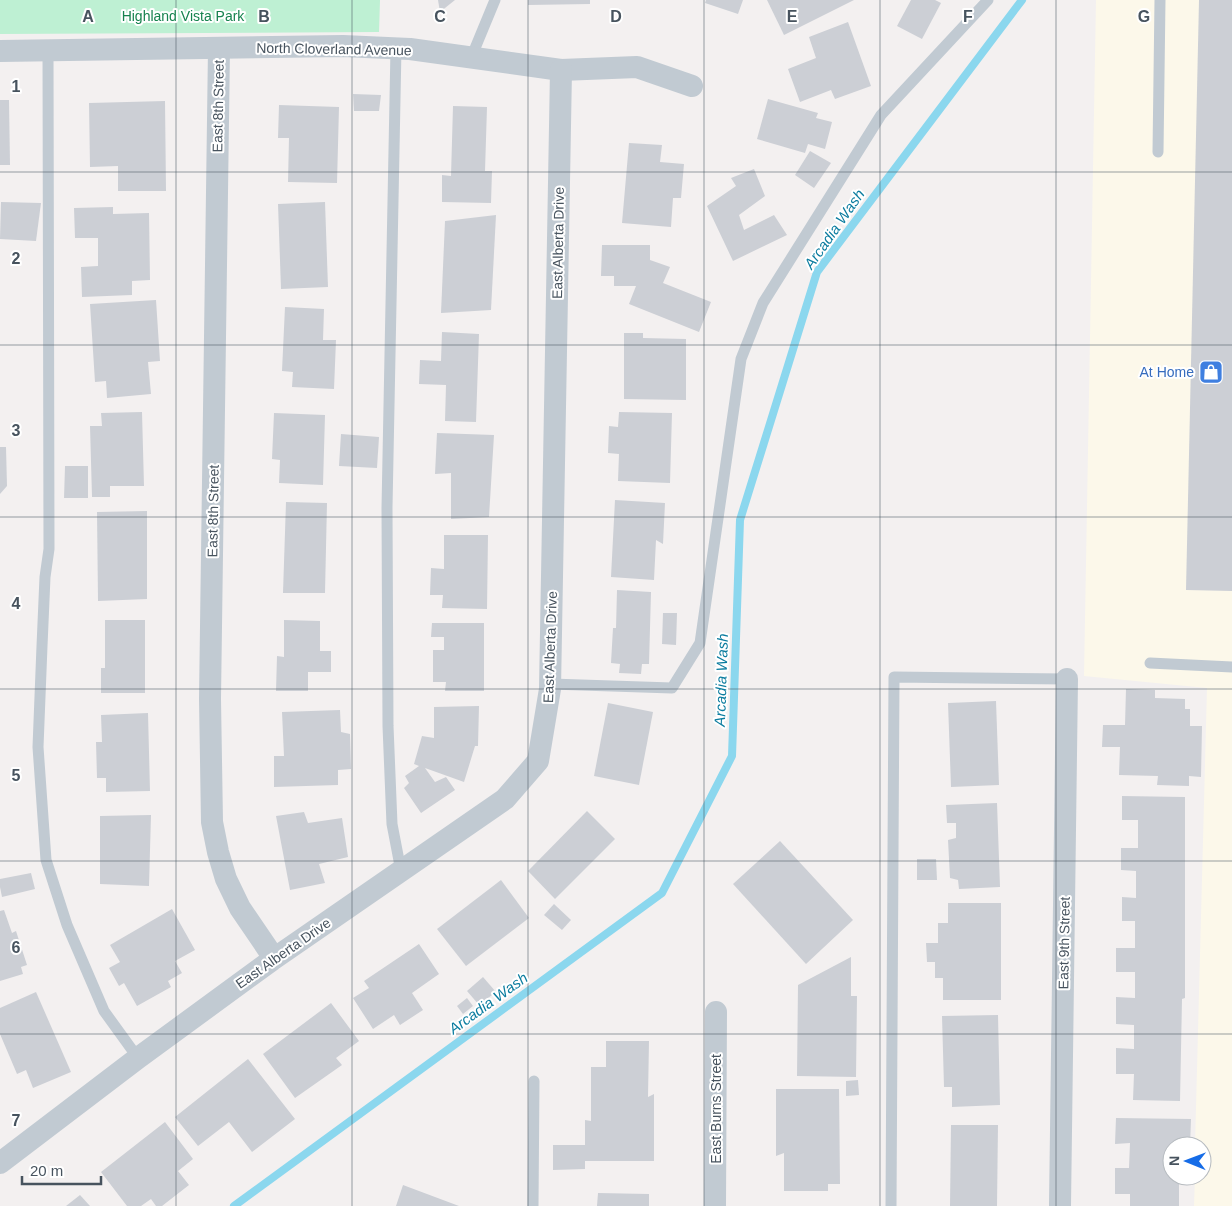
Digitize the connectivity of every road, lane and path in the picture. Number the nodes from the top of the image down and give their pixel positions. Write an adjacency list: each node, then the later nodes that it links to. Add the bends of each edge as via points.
1 (495, 0): 8 (lane)
2 (988, 0): 15 (lane, via 881,115 763,303 741,359 700,643 672,688)
3 (1160, 0): 11 (lane)
4 (219, 48): 5 (street, North Cloverland Avenue); 7 (street, North Cloverland Avenue); 17 (street, East 8th Street, via 210,699 212,822 226,879 240,908)
5 (396, 48): 8 (street, North Cloverland Avenue); 16 (lane, via 387,508 388,706 392,824)
6 (0, 51): 7 (street, North Cloverland Avenue)
7 (48, 51): 19 (lane, via 48,549 38,747 46,860 67,925 104,1011)
8 (471, 58): 9 (street, North Cloverland Avenue)
9 (561, 70): 10 (street, North Cloverland Avenue, via 637,67); 15 (street, East Alberta Drive)
10 (692, 86)
11 (1158, 152)
12 (1150, 663): 13 (lane)
13 (1232, 667)
14 (1067, 679): 24 (lane, via 894,677); 25 (street, East 9th Street)
15 (551, 684): 16 (street, East Alberta Drive, via 538,761 505,799)
16 (401, 871): 17 (street, East Alberta Drive)
17 (274, 958): 19 (street, East Alberta Drive)
18 (716, 1012): 23 (street, East Burns Street)
19 (138, 1058): 21 (street, East Alberta Drive)
20 (534, 1081): 22 (lane)
21 (0, 1163)
22 (533, 1206)
23 (715, 1206)
24 (891, 1206)
25 (1060, 1206)

